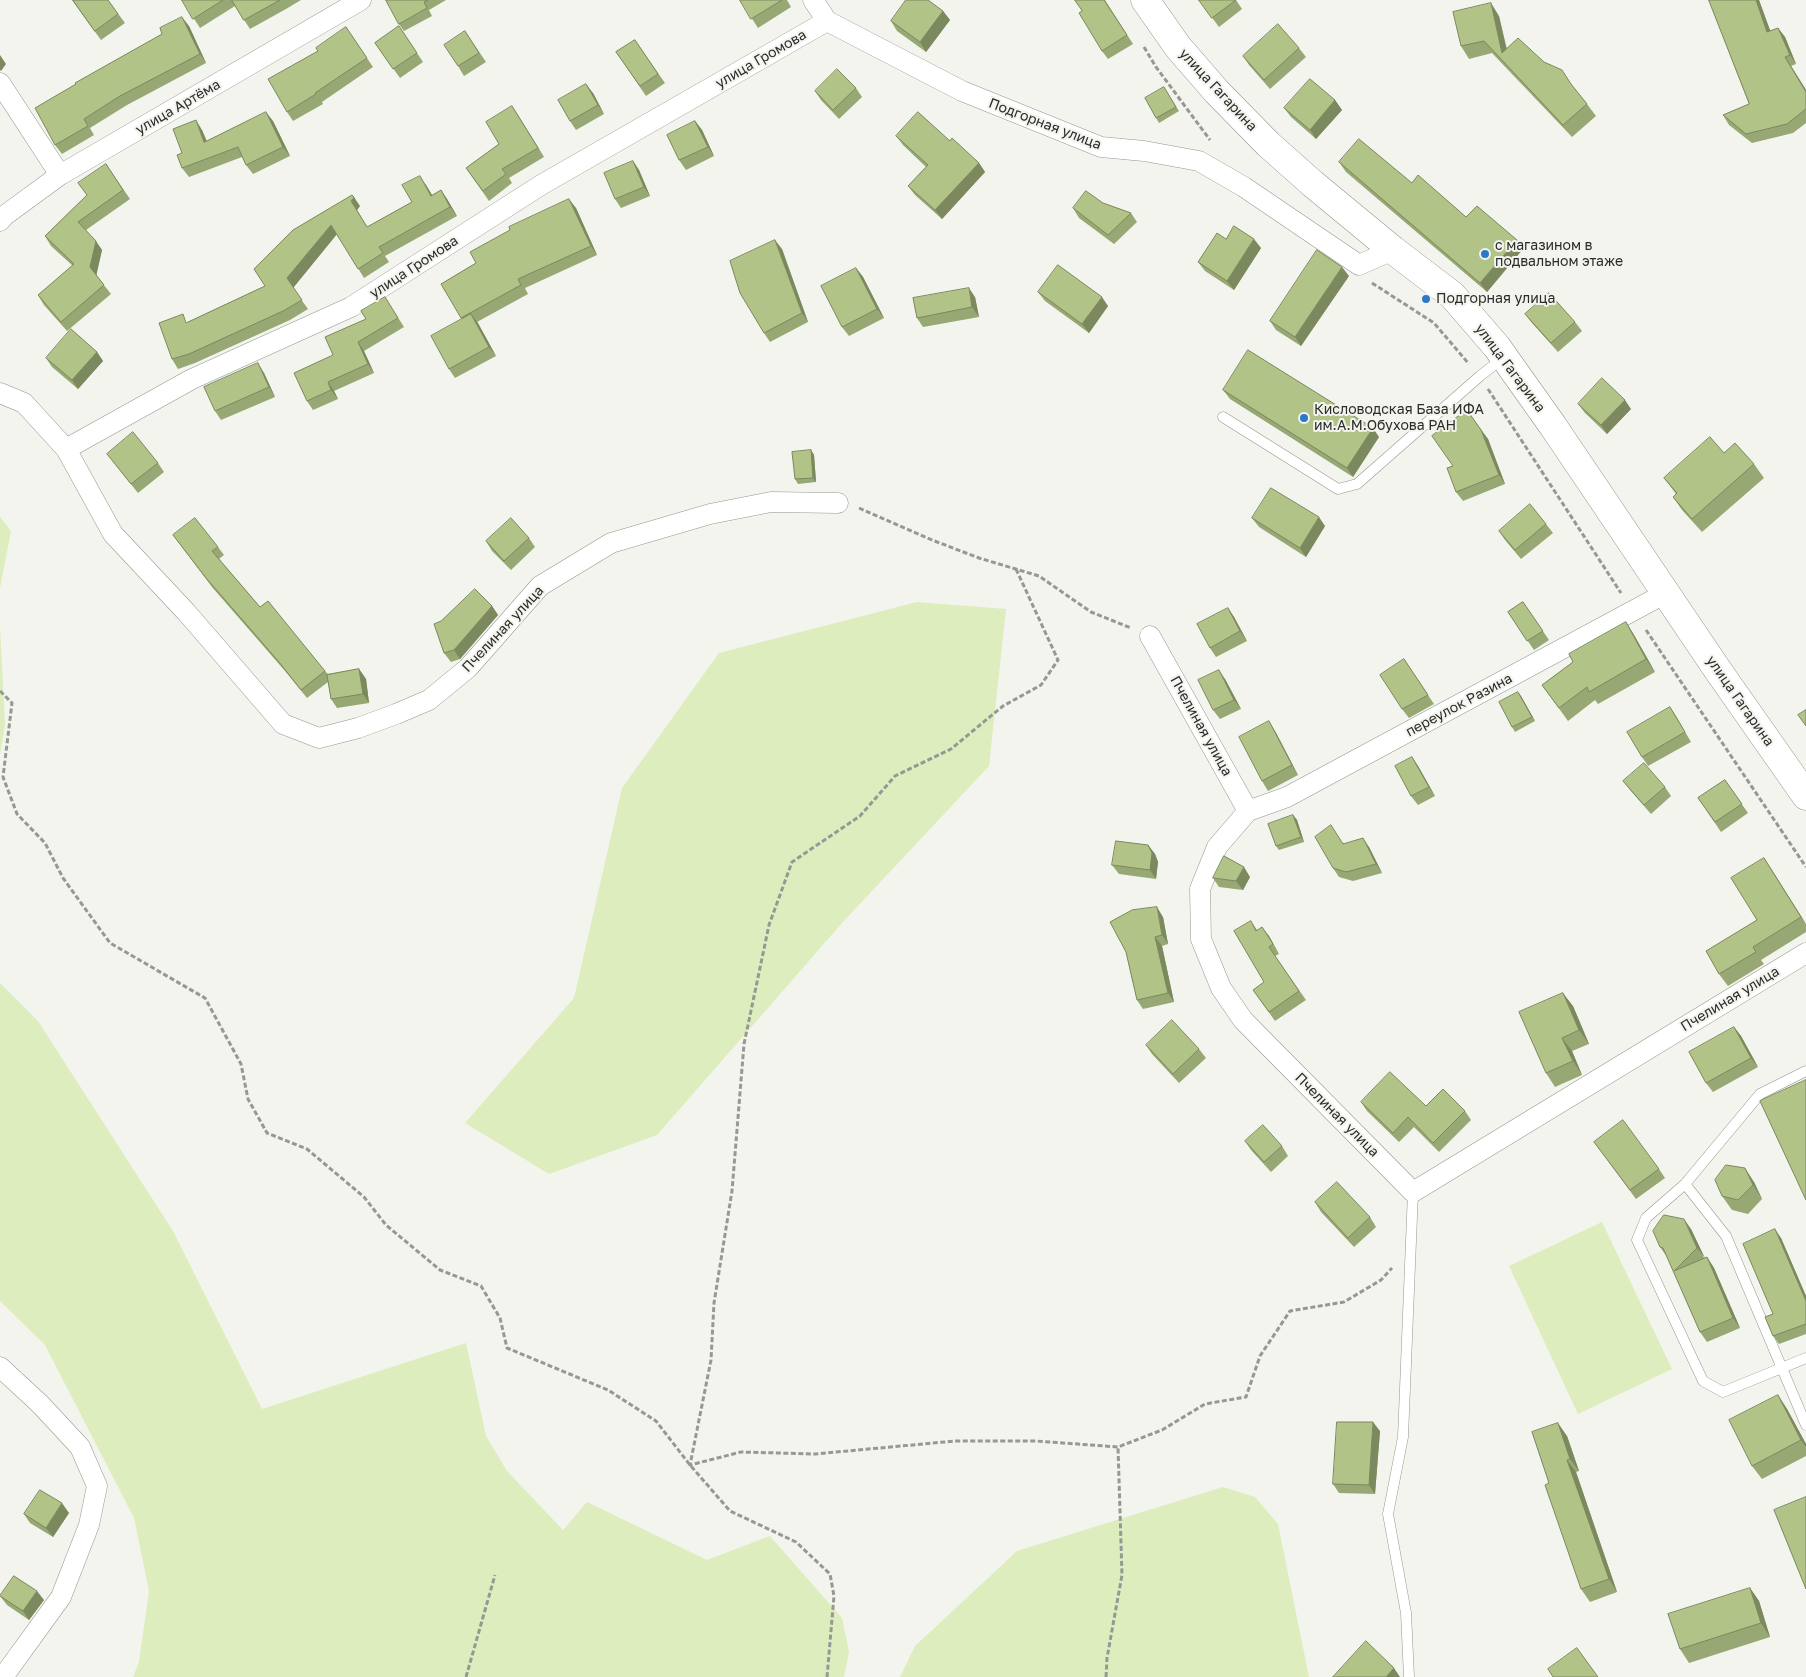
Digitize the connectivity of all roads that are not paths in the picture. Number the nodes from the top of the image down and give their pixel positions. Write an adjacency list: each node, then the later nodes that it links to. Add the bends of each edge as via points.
1 (361, 0): 6 (street, улица Артёма)
2 (813, 0): 4 (street, Подгорная улица)
3 (1145, 0): 8 (street, улица Гагарина, via 1178,46 1268,144)
4 (827, 21): 8 (street, Подгорная улица, via 962,91 1101,147 1199,161 1244,187 1359,265); 12 (street, улица Громова, via 541,185 351,307 192,379)
5 (0, 83): 6 (street)
6 (60, 175): 7 (street, улица Артёма)
7 (0, 221)
8 (1393, 250): 9 (street, улица Гагарина, via 1452,295)
9 (1504, 357): 11 (lane, via 1357,484 1338,489); 14 (street, улица Гагарина)
10 (0, 393): 12 (street, via 24,403)
11 (1223, 417)
12 (66, 449): 13 (street, Пчелиная улица, via 113,534 283,724 319,738 358,728 429,700 468,668 540,586 611,543 710,514 771,502)
13 (838, 503)
14 (1666, 593): 16 (street, улица Гагарина); 17 (street, переулок Разина, via 1287,797)
15 (1150, 636): 17 (street, Пчелиная улица)
16 (1806, 796)
17 (1248, 811): 21 (street, Пчелиная улица, via 1217,847 1200,889 1201,938 1221,988 1243,1020)
18 (1806, 953): 21 (street, Пчелиная улица)
19 (1806, 1071): 20 (lane, via 1760,1094)
20 (1685, 1184): 24 (lane, via 1726,1236); 24 (lane, via 1646,1218 1637,1240 1703,1381 1723,1392)
21 (1413, 1192): 27 (lane, via 1403,1437 1388,1514 1406,1613)
22 (1806, 1358): 24 (lane)
23 (0, 1367): 26 (street, via 80,1447 97,1486 89,1525 61,1597)
24 (1781, 1368): 25 (lane)
25 (1806, 1425)
26 (3, 1677)
27 (1409, 1677)

